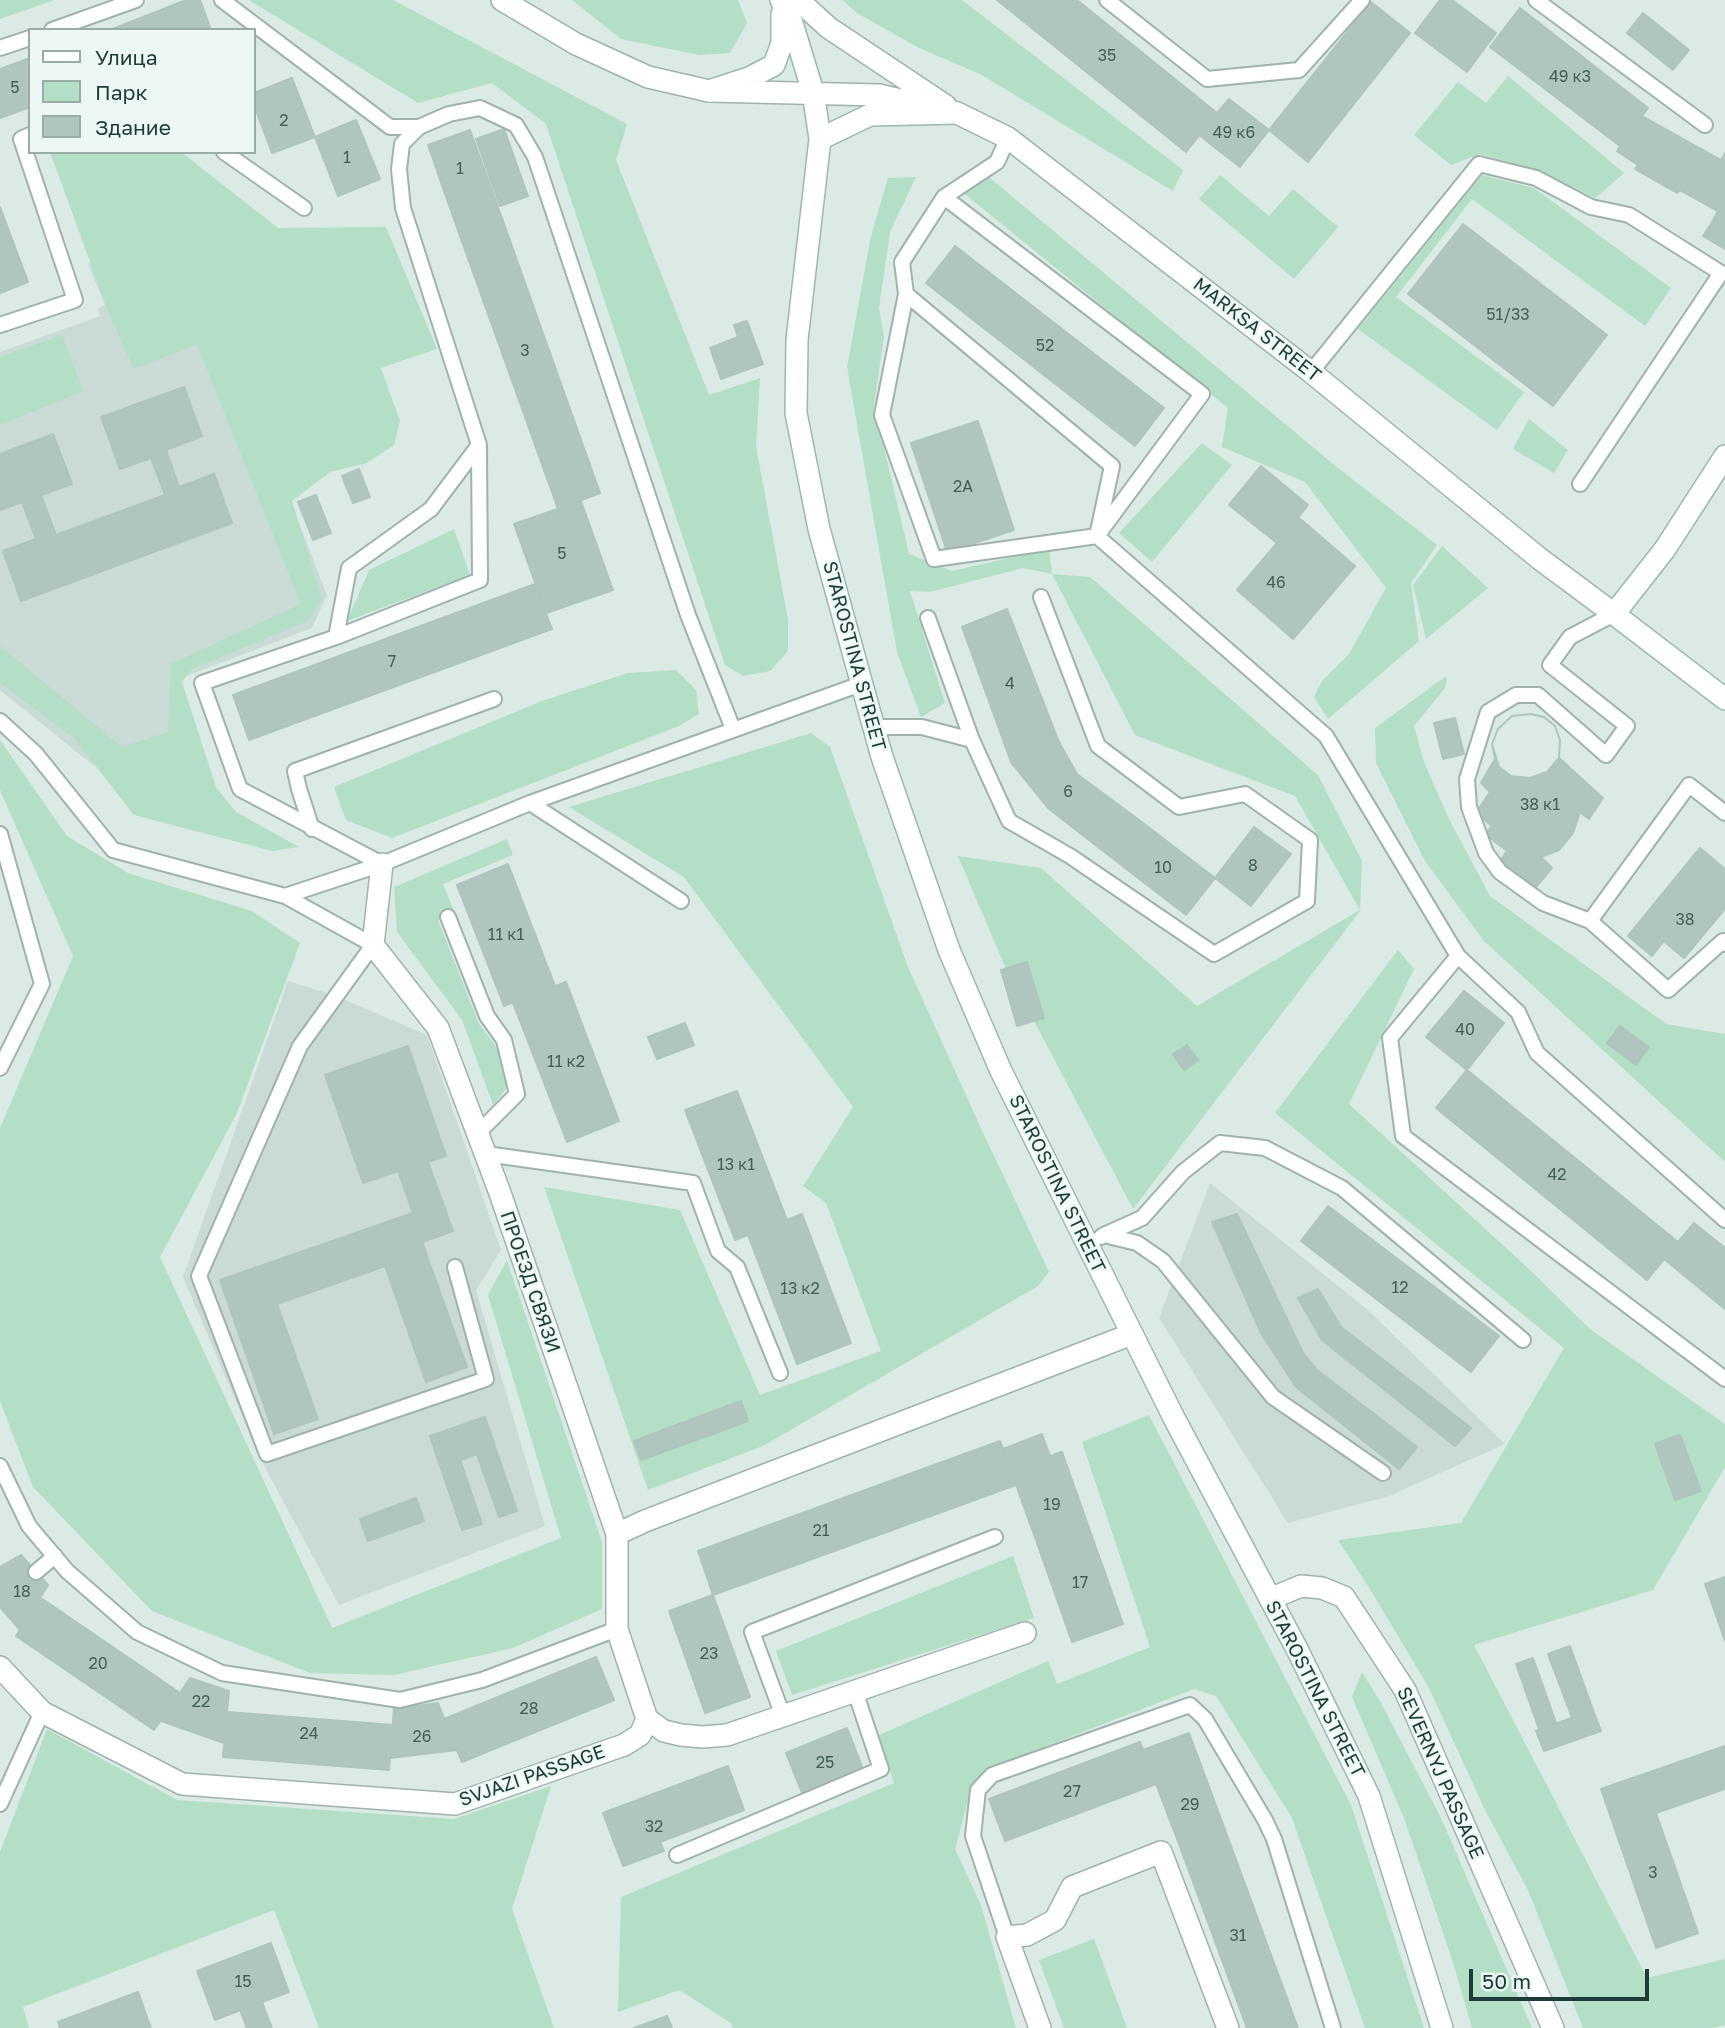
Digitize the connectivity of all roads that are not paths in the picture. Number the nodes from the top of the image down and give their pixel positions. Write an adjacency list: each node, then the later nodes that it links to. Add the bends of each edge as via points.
1 (136, 0): 8 (lane)
2 (222, 0): 15 (lane, via 390,127)
3 (502, 0): 11 (street, MARKSA STREET, via 622,66)
4 (1107, 0): 5 (lane, via 1207,79 1299,70)
5 (1362, 0)
6 (1536, 0): 14 (lane)
7 (787, 1): 11 (street, via 774,65); 12 (street, STAROSTINA STREET); 13 (street)
8 (58, 28)
9 (28, 39): 10 (lane)
10 (0, 48)
11 (709, 91): 12 (street, MARKSA STREET)
12 (813, 92): 13 (street, MARKSA STREET, via 879,95); 18 (street, STAROSTINA STREET)
13 (957, 113): 17 (street, MARKSA STREET); 18 (street, via 870,115)
14 (1706, 125)
15 (419, 127): 25 (lane, via 402,144 403,208); 38 (lane, via 480,108 516,125 535,158 688,615)
16 (28, 136): 23 (lane, via 21,139 75,300)
17 (1007, 138): 20 (lane, via 997,162); 24 (street, MARKSA STREET)
18 (820, 139): 33 (street, STAROSTINA STREET, via 797,340 796,413 819,529)
19 (227, 154): 21 (lane)
20 (944, 197): 22 (lane, via 902,262); 28 (lane, via 1202,394)
21 (304, 208)
22 (906, 294): 28 (lane, via 1112,466); 28 (lane, via 882,415 934,559)
23 (0, 325)
24 (1311, 372): 27 (lane, via 1479,164 1536,178 1591,207 1629,215 1721,273); 30 (street, MARKSA STREET)
25 (479, 445): 32 (lane, via 431,509 349,568); 32 (lane, via 480,580)
26 (1725, 456): 30 (street, via 1665,549)
27 (1580, 484)
28 (1097, 536): 51 (lane, via 1326,736)
29 (1041, 597): 39 (lane, via 1098,746 1179,807 1245,794 1310,840 1307,901 1214,954 1070,856 1009,821)
30 (1614, 614): 35 (street, MARKSA STREET); 48 (lane, via 1570,636 1550,665 1627,726 1609,762 1538,695 1516,695 1488,712 1467,779 1476,831 1500,872 1543,903)
31 (928, 618): 39 (lane)
32 (336, 637): 42 (lane, via 202,683 240,789)
33 (861, 684): 37 (street, STAROSTINA STREET); 38 (lane)
34 (494, 698): 42 (lane, via 295,771)
35 (1725, 699)
36 (0, 721): 45 (lane, via 36,754 113,850)
37 (873, 727): 39 (lane, via 922,727); 56 (street, STAROSTINA STREET, via 948,950 973,1010)
38 (733, 729): 40 (lane)
39 (972, 740)
40 (530, 803): 44 (lane); 46 (lane)
41 (1725, 813): 48 (lane, via 1689,785)
42 (312, 829): 44 (lane)
43 (0, 834): 52 (lane, via 42,984)
44 (382, 864): 45 (lane); 50 (street)
45 (285, 896): 50 (lane)
46 (681, 901)
47 (448, 917): 53 (lane, via 487,1016 504,1040 517,1094)
48 (1590, 921): 49 (lane, via 1668,990)
49 (1725, 944)
50 (373, 945): 53 (street, ПРОЕЗД СВЯЗИ, via 438,1028); 57 (lane, via 300,1046 199,1276 267,1454 486,1380)
51 (1458, 956): 55 (lane, via 1518,1013 1537,1053); 61 (lane, via 1390,1038 1403,1136)
52 (0, 1068)
53 (478, 1133): 54 (street, ПРОЕЗД СВЯЗИ)
54 (485, 1154): 60 (lane, via 693,1183 718,1251 737,1266); 64 (street, ПРОЕЗД СВЯЗИ)
55 (1725, 1220)
56 (1096, 1240): 58 (street, STAROSTINA STREET); 59 (lane, via 1142,1218 1184,1172 1220,1143 1265,1148 1342,1188); 63 (lane, via 1137,1243 1163,1261 1273,1397)
57 (455, 1267)
58 (1132, 1334): 64 (street); 68 (street, STAROSTINA STREET)
59 (1523, 1340)
60 (780, 1373)
61 (1725, 1379)
62 (0, 1466): 66 (lane, via 29,1526)
63 (1383, 1473)
64 (617, 1534): 69 (street, ПРОЕЗД СВЯЗИ)
65 (995, 1537): 74 (lane, via 752,1632)
66 (55, 1556): 67 (lane); 69 (lane, via 137,1632 222,1673 400,1700 482,1681)
67 (36, 1572)
68 (1270, 1600): 82 (street, STAROSTINA STREET, via 1369,1796); 83 (street, SEVERNYJ PASSAGE, via 1301,1586 1344,1597 1405,1690)
69 (617, 1629): 75 (street, ПРОЕЗД СВЯЗИ)
70 (1025, 1633): 72 (street)
71 (0, 1667): 73 (street, SVJAZI PASSAGE)
72 (855, 1691): 74 (street); 77 (lane, via 881,1769)
73 (42, 1712): 75 (street, SVJAZI PASSAGE, via 182,1784 455,1804 624,1745 640,1735); 76 (lane)
74 (783, 1716): 75 (street, via 727,1735 704,1737 664,1731)
75 (648, 1720)
76 (0, 1804)
77 (677, 1855)
78 (1007, 1937): 79 (street); 80 (street, via 1027,1935 1055,1920 1072,1887 1161,1852); 81 (lane, via 972,1836 978,1790 992,1775 1190,1705 1205,1719 1270,1830)
79 (1040, 2028)
80 (1228, 2028)
81 (1333, 2028)
82 (1442, 2028)
83 (1553, 2028)

